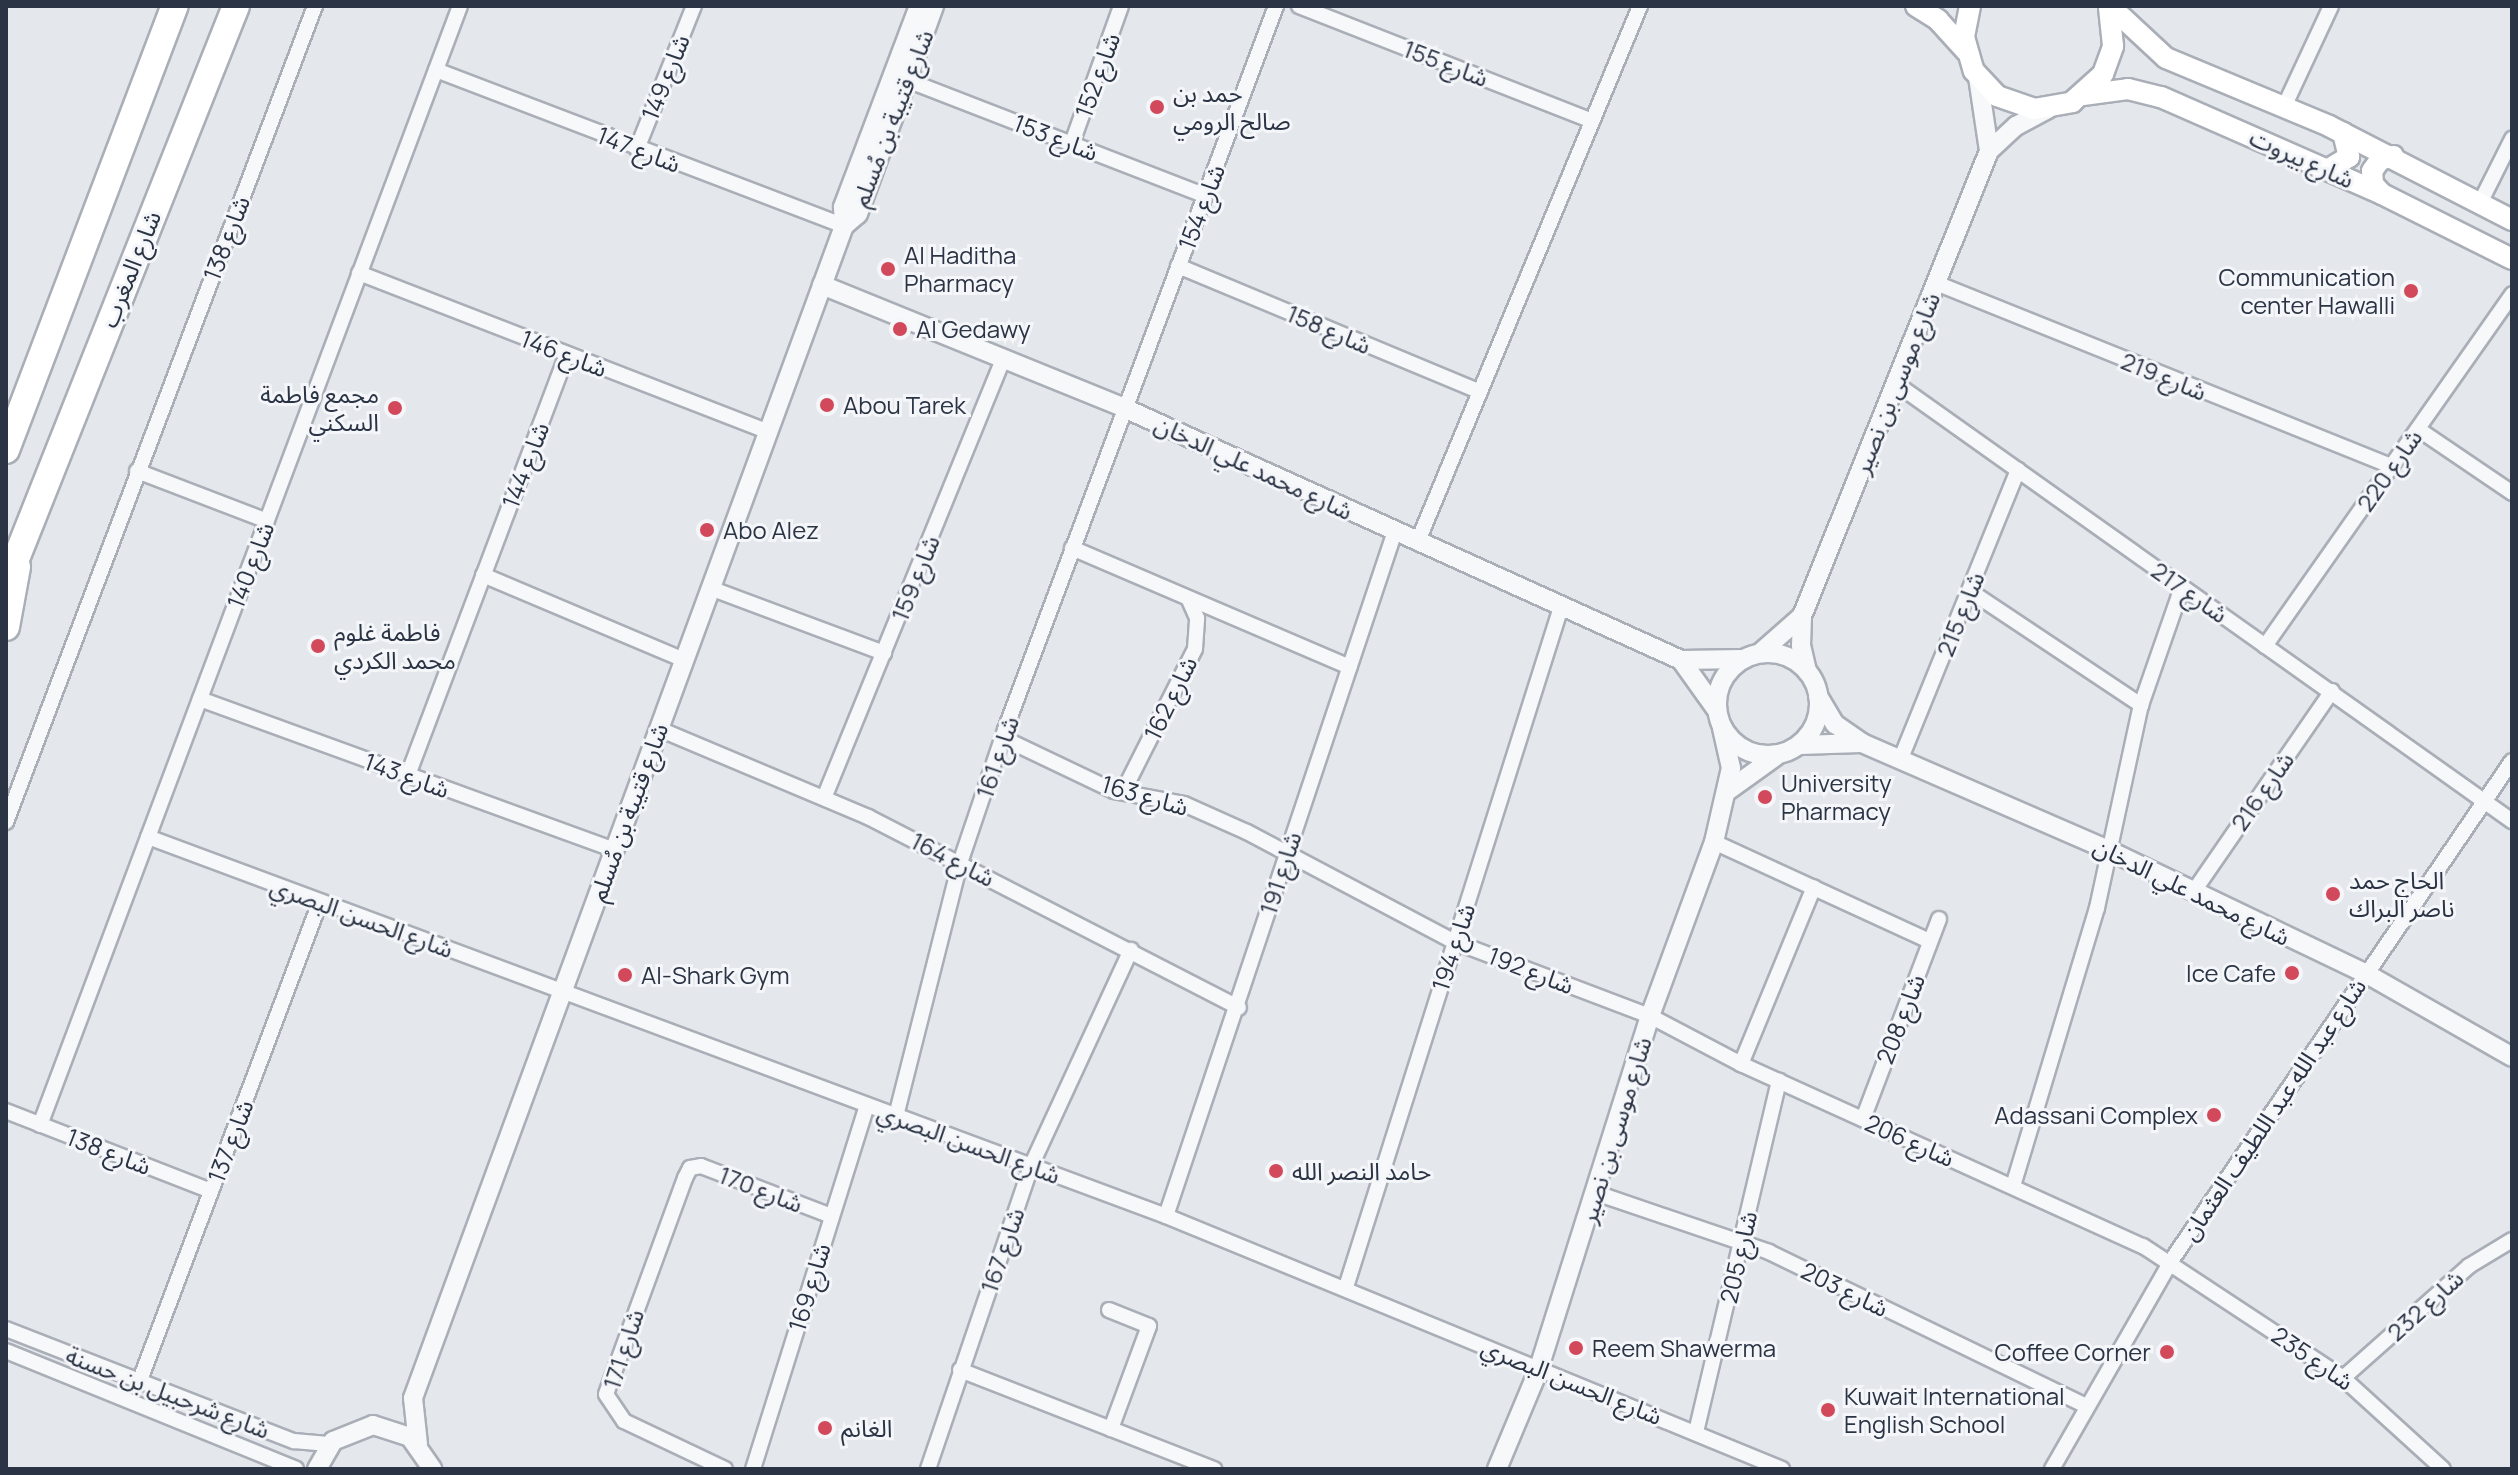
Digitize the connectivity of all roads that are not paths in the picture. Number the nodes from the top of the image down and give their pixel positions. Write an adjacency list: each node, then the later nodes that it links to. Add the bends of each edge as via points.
1 (175, 6): 49 (highway)
2 (236, 6): 56 (highway, شارع المغرب)
3 (315, 6): 52 (street, شارع 138)
4 (460, 6): 17 (street, شارع 140)
5 (694, 6): 27 (street, شارع 149)
6 (919, 6): 35 (street, شارع قتيبة بن مُسلم, via 843,207)
7 (934, 6): 19 (street, شارع قتيبة بن مُسلم)
8 (1121, 6): 26 (street, شارع 152)
9 (1276, 6): 32 (street, شارع 154)
10 (1299, 6): 23 (street, شارع 155)
11 (1640, 6): 23 (street)
12 (1916, 6): 16 (main road)
13 (1970, 6): 16 (main road)
14 (2109, 6): 20 (main road, via 2114,31 2110,60); 21 (main road, شارع بيروت, via 2166,58)
15 (2331, 6): 21 (street)
16 (1966, 51): 18 (main road)
17 (436, 70): 27 (street, شارع 147); 38 (street, شارع 140)
18 (1978, 77): 22 (main road, via 2009,102); 28 (street)
19 (907, 80): 26 (street, شارع 153); 35 (street, شارع قتيبة بن مُسلم, via 858,214)
20 (2083, 95): 22 (main road, شارع بيروت); 30 (main road, شارع بيروت, via 2128,89 2152,95)
21 (2284, 107): 24 (main road, شارع بيروت)
22 (2048, 109): 28 (street, شارع موسى بن نصير, via 2016,126)
23 (1592, 121): 45 (street)
24 (2343, 133): 29 (main road, شارع بيروت); 30 (main road, via 2349,157)
25 (2512, 139): 33 (street)
26 (1072, 143): 32 (street, شارع 153)
27 (637, 149): 35 (street, شارع 147)
28 (1989, 151): 39 (street, شارع موسى بن نصير)
29 (2393, 156): 31 (main road, via 2380,160 2372,171 2373,184); 33 (main road, شارع بيروت)
30 (2327, 170): 31 (main road, شارع بيروت)
31 (2382, 194): 36 (main road, شارع بيروت)
32 (1204, 195): 37 (street, شارع 154)
33 (2480, 203): 34 (main road, شارع بيروت)
34 (2512, 220)
35 (844, 226): 40 (street, شارع قتيبة بن مُسلم)
36 (2512, 259)
37 (1178, 266): 45 (street, شارع 158); 46 (street, شارع 154)
38 (359, 273): 42 (street, شارع 146); 54 (street, شارع 140)
39 (1936, 283): 44 (street, شارع موسى بن نصير); 50 (street, شارع 219)
40 (822, 285): 43 (street, شارع محمد علي الدخان); 48 (street, شارع قتيبة بن مُسلم)
41 (2512, 294): 47 (street, شارع 220)
42 (567, 354): 48 (street, شارع 146); 59 (street, شارع 144)
43 (1004, 357): 46 (street, شارع محمد علي الدخان); 69 (street, شارع 159)
44 (1895, 383): 51 (street, شارع 217); 66 (street, شارع موسى بن نصير)
45 (1480, 392): 57 (street)
46 (1122, 407): 55 (street, شارع محمد علي الدخان); 58 (street, شارع 161)
47 (2418, 429): 50 (street, شارع 220); 53 (street)
48 (768, 432): 62 (street, شارع قتيبة بن مُسلم)
49 (6, 450)
50 (2392, 466): 68 (street, شارع 220)
51 (2018, 470): 61 (street, شارع 217); 63 (street, شارع 215)
52 (137, 471): 54 (street); 92 (street, شارع 138)
53 (2512, 493)
54 (267, 521): 77 (street, شارع 140)
55 (1395, 531): 57 (street, شارع محمد علي الدخان); 73 (street, شارع 191)
56 (23, 533): 60 (highway); 67 (highway)
57 (1418, 541): 65 (street, شارع محمد علي الدخان)
58 (1072, 548): 64 (street); 81 (street, شارع 161)
59 (483, 575): 71 (street); 86 (street, شارع 144)
60 (6, 584)
61 (2182, 587): 68 (street, شارع 217); 78 (street)
62 (710, 588): 69 (street); 71 (street, شارع قتيبة بن مُسلم)
63 (1970, 591): 78 (street); 84 (street, شارع 215)
64 (1189, 600): 73 (street); 88 (street, شارع 162, via 1197,618 1195,649)
65 (1561, 607): 72 (street, شارع محمد علي الدخان); 104 (street, شارع 194)
66 (1802, 616): 70 (street, شارع موسى بن نصير); 74 (street, شارع موسى بن نصير)
67 (6, 627)
68 (2265, 646): 75 (street, شارع 217)
69 (884, 653): 89 (street, شارع 159)
70 (1751, 656): 72 (street, شارع محمد علي الدخان); 74 (street, via 1785,657); 79 (street, via 1722,682)
71 (684, 660): 80 (street, شارع قتيبة بن مُسلم)
72 (1681, 660): 79 (street, شارع محمد علي الدخان, via 1706,688)
73 (1350, 667): 97 (street, شارع 191)
74 (1807, 671): 76 (street)
75 (2332, 691): 90 (street, شارع 217); 100 (street, شارع 216)
76 (1818, 696): 82 (street, شارع محمد علي الدخان, via 1835,724); 83 (street, via 1817,719)
77 (200, 699): 86 (street, شارع 143); 93 (street, شارع 140)
78 (2141, 705): 96 (street)
79 (1720, 721): 83 (street, via 1743,749 1772,756); 87 (street, شارع موسى بن نصير, via 1730,756)
80 (659, 729): 89 (street, شارع 164); 95 (street, شارع قتيبة بن مُسلم)
81 (1003, 738): 88 (street, شارع 163); 98 (street, شارع 161)
82 (1862, 743): 83 (street, شارع محمد علي الدخان); 84 (street, شارع محمد علي الدخان)
83 (1793, 749): 87 (street, via 1759,765)
84 (1901, 758): 96 (street, شارع محمد علي الدخان)
85 (2512, 761): 90 (street, شارع عبد الله عبد اللطيف العثمان)
86 (408, 775): 95 (street, شارع 143)
87 (1729, 790): 94 (street, شارع موسى بن نصير)
88 (1123, 792): 97 (street, شارع 163, via 1184,804)
89 (824, 798): 98 (street, شارع 164)
90 (2485, 801): 91 (street, شارع 217); 106 (street, شارع عبد الله عبد اللطيف العثمان)
91 (2512, 821)
92 (6, 822)
93 (148, 837): 101 (street, شارع الحسن البصري); 117 (street, شارع 140)
94 (1714, 842): 99 (street); 109 (street, شارع موسى بن نصير)
95 (614, 850): 107 (street, شارع قتيبة بن مُسلم)
96 (2108, 850): 100 (street, شارع محمد علي الدخان); 120 (street, via 2097,908)
97 (1286, 854): 104 (street, شارع 192); 108 (street, شارع 191)
98 (960, 863): 105 (street, شارع 164); 115 (street, شارع 161)
99 (1814, 887): 103 (street); 111 (street)
100 (2194, 891): 106 (street, شارع محمد علي الدخان)
101 (320, 902): 107 (street, شارع الحسن البصري); 121 (street, شارع 137)
102 (1939, 919): 103 (street, شارع 208)
103 (1929, 941): 116 (street, شارع 208)
104 (1455, 942): 109 (street, شارع 192); 128 (street, شارع 194)
105 (1131, 950): 108 (street, شارع 164); 118 (street, شارع 167)
106 (2365, 973): 110 (street, شارع محمد علي الدخان); 127 (street, شارع عبد الله عبد اللطيف العثمان)
107 (562, 991): 113 (street, شارع الحسن البصري); 136 (street, شارع قتيبة بن مُسلم)
108 (1239, 1008): 124 (street, شارع 191)
109 (1650, 1016): 111 (street, شارع 206); 122 (street, شارع موسى بن نصير)
110 (2512, 1057)
111 (1741, 1064): 112 (street, شارع 206)
112 (1779, 1081): 116 (street, شارع 206); 126 (street, شارع 205)
113 (867, 1106): 115 (street, شارع الحسن البصري); 123 (street, شارع 169)
114 (6, 1111): 117 (street, شارع 138)
115 (896, 1116): 118 (street, شارع الحسن البصري)
116 (1863, 1119): 120 (street, شارع 206)
117 (40, 1125): 121 (street, شارع 138)
118 (1032, 1164): 124 (street, شارع الحسن البصري); 132 (street, شارع 167)
119 (690, 1168): 123 (street, شارع 170, via 701,1166); 147 (street, شارع 171, via 606,1394 624,1421)
120 (2013, 1186): 127 (street, شارع 206)
121 (211, 1191): 135 (street, شارع 137)
122 (1596, 1193): 126 (street, شارع 203); 133 (street, شارع موسى بن نصير)
123 (831, 1216): 148 (street, شارع 169)
124 (1166, 1216): 128 (street, شارع الحسن البصري)
125 (2512, 1240): 134 (street, شارع 232, via 2469,1266)
126 (1741, 1241): 137 (street, شارع 203); 140 (street, شارع 205)
127 (2171, 1261): 134 (street, شارع 235); 137 (street, شارع عبد الله عبد اللطيف العثمان)
128 (1346, 1287): 133 (street, شارع الحسن البصري)
129 (1109, 1310): 139 (street, via 1149,1326)
130 (6, 1329): 135 (street, شارع شرحبيل بن حسنة)
131 (6, 1351): 144 (street, شارع شرحبيل بن حسنة)
132 (960, 1370): 139 (street); 149 (street, شارع 167)
133 (1538, 1371): 140 (street, شارع الحسن البصري); 150 (street, شارع موسى بن نصير)
134 (2343, 1378): 153 (street, شارع 235)
135 (140, 1380): 141 (street, شارع شرحبيل بن حسنة, via 294,1441)
136 (413, 1398): 138 (street, شارع قتيبة بن مُسلم); 142 (street, شارع قتيبة بن مُسلم)
137 (2086, 1406): 152 (street, شارع عبد الله عبد اللطيف العثمان)
138 (387, 1426): 141 (street, via 358,1427); 142 (street)
139 (1111, 1429): 143 (street)
140 (1696, 1432): 151 (street, شارع الحسن البصري)
141 (331, 1444): 145 (street)
142 (418, 1444): 146 (street)
143 (1207, 1468)
144 (296, 1469)
145 (317, 1469)
146 (432, 1469)
147 (725, 1469)
148 (753, 1469)
149 (928, 1469)
150 (1497, 1469)
151 (1782, 1469)
152 (2052, 1469)
153 (2443, 1469)

